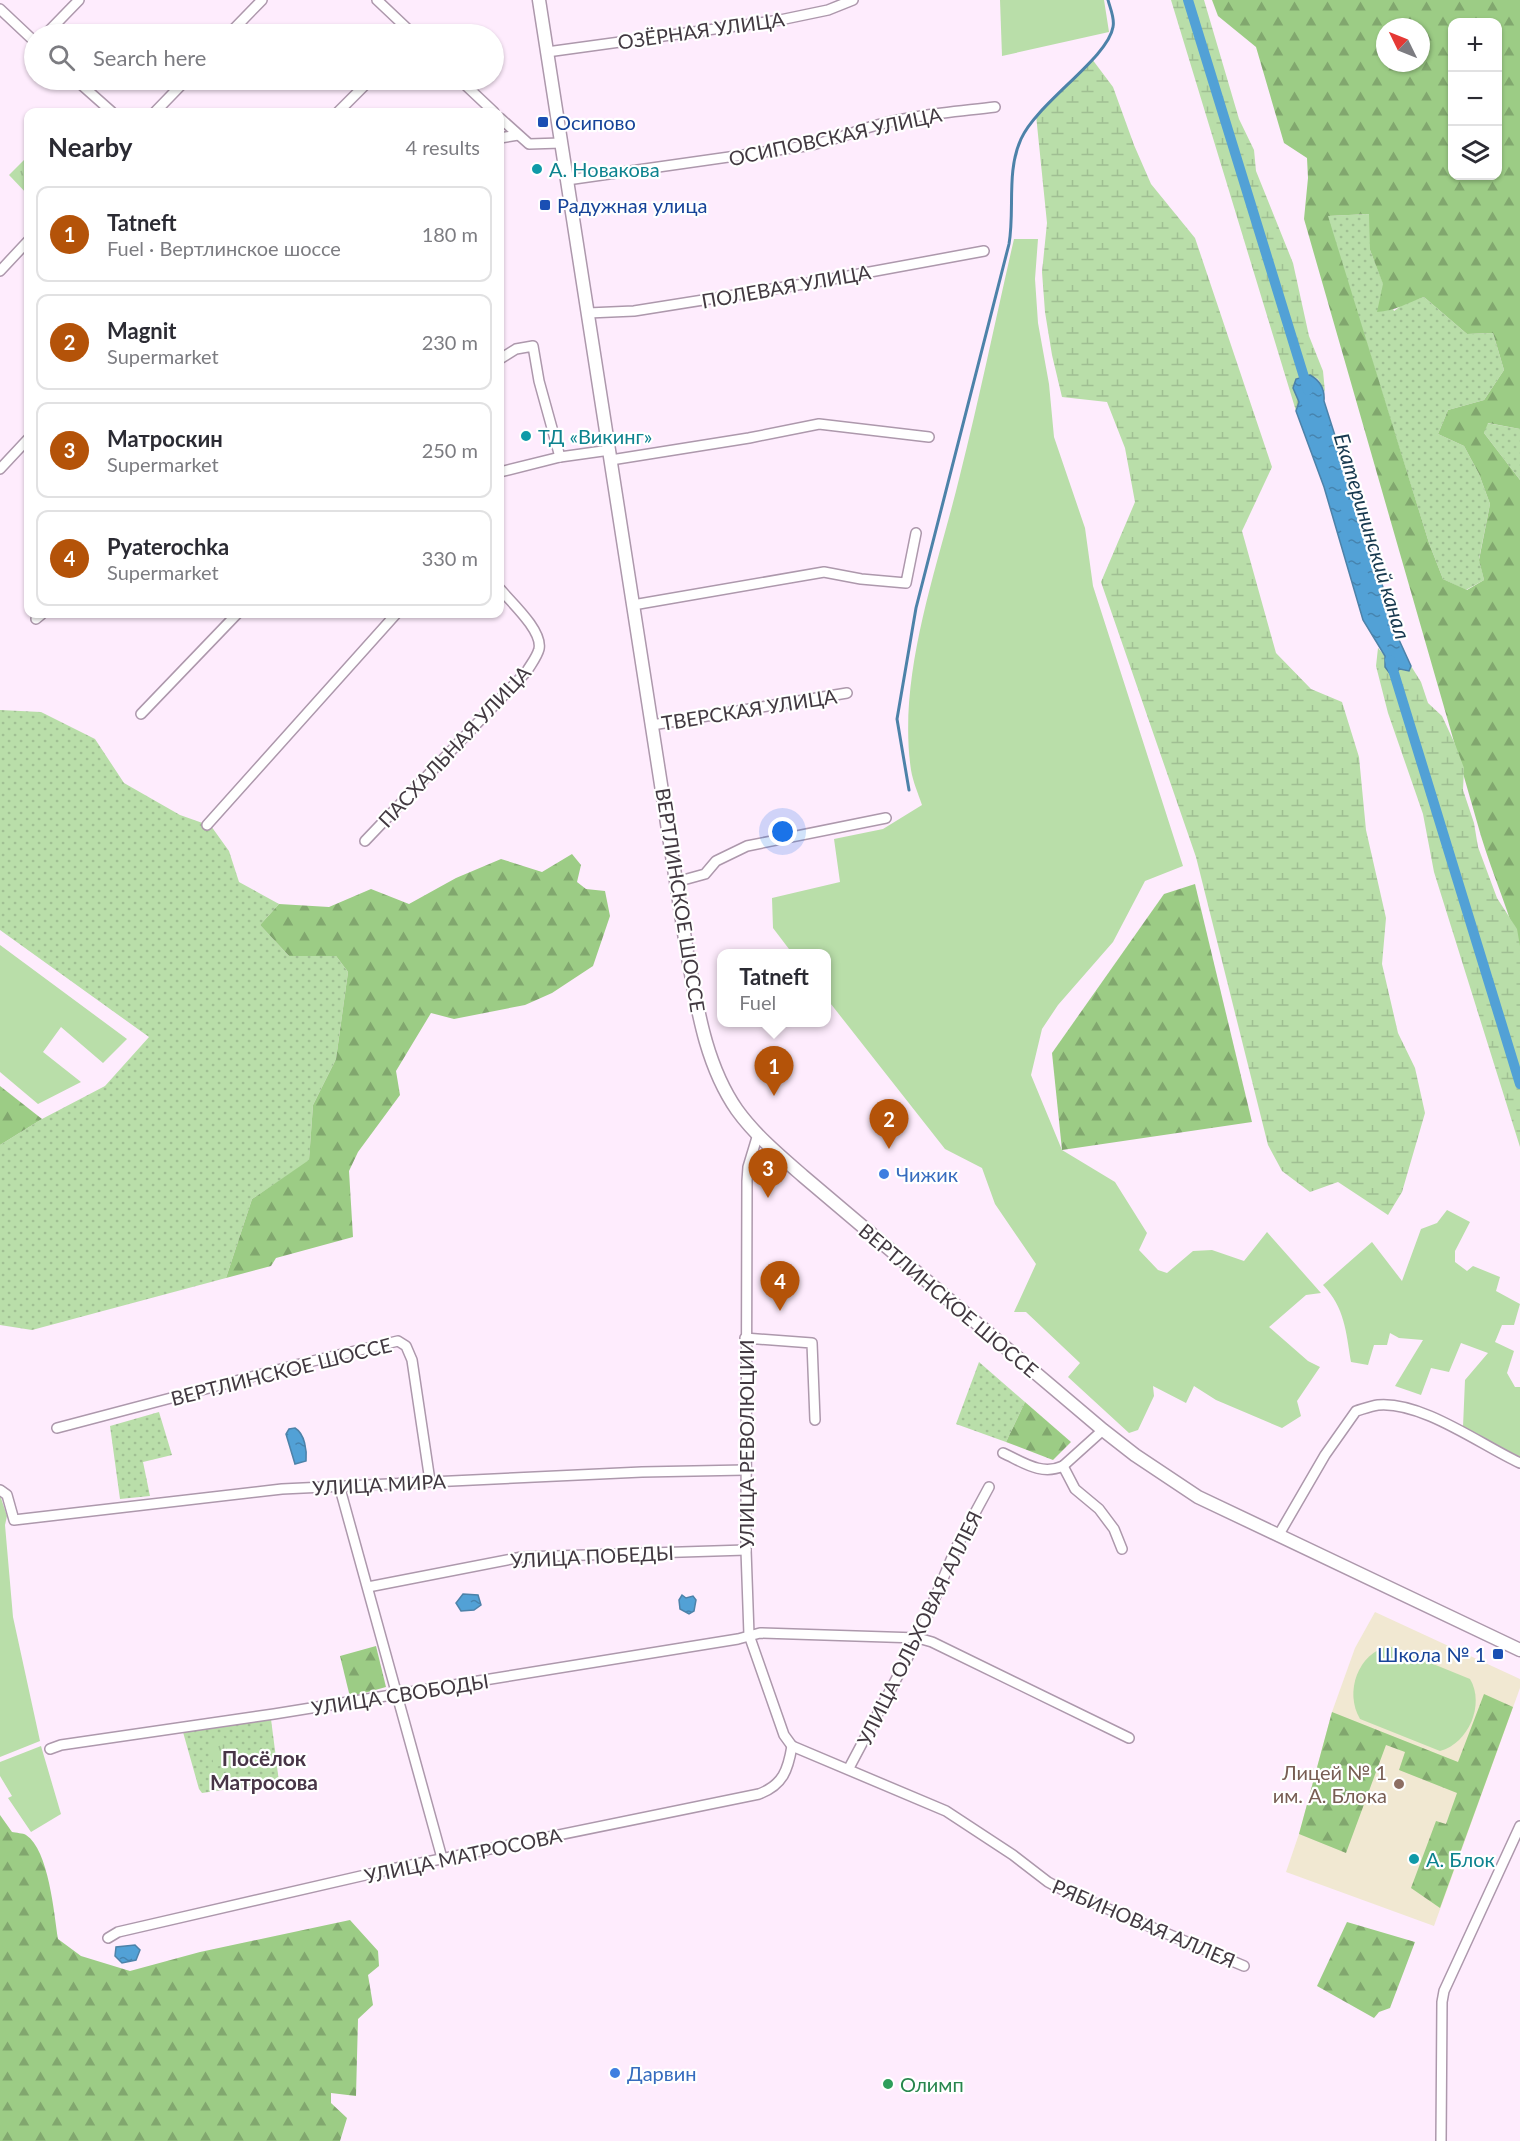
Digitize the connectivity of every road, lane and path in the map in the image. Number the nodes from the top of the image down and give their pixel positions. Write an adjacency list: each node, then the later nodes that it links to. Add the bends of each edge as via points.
1 (79, 0): 7 (street)
2 (262, 0): 8 (street)
3 (376, 0): 9 (street)
4 (539, 0): 11 (main road, ВЕРТЛИНСКОЕ ШОССЕ)
5 (853, 0): 11 (street, ОЗЁРНАЯ УЛИЦА, via 828,10 780,20)
6 (0, 9): 10 (street)
7 (56, 24)
8 (239, 24)
9 (402, 24)
10 (24, 32)
11 (547, 52): 24 (main road, ВЕРТЛИНСКОЕ ШОССЕ)
12 (87, 90): 17 (street)
13 (176, 90): 18 (street)
14 (360, 90): 19 (street)
15 (471, 90): 20 (street)
16 (995, 107): 25 (street, ОСИПОВСКАЯ УЛИЦА, via 892,123 807,146)
17 (108, 108)
18 (159, 108)
19 (343, 108)
20 (490, 108)
21 (504, 122): 22 (street)
22 (518, 135): 23 (street); 24 (street, via 529,144)
23 (504, 137)
24 (561, 143): 25 (main road, ВЕРТЛИНСКОЕ ШОССЕ)
25 (567, 180): 29 (main road, ВЕРТЛИНСКОЕ ШОССЕ)
26 (24, 245): 28 (street)
27 (984, 251): 29 (street, ПОЛЕВАЯ УЛИЦА, via 646,309)
28 (0, 272)
29 (588, 313): 33 (main road, ВЕРТЛИНСКОЕ ШОССЕ)
30 (504, 356): 34 (street, via 533,346)
31 (929, 437): 33 (street, via 819,424 748,438)
32 (24, 443): 35 (street)
33 (610, 455): 34 (street); 39 (main road, ВЕРТЛИНСКОЕ ШОССЕ)
34 (560, 457): 36 (street)
35 (0, 469)
36 (504, 472)
37 (916, 533): 39 (street, via 906,583 824,572)
38 (504, 594): 47 (street, ПАСХАЛЬНАЯ УЛИЦА, via 534,630 539,646 535,658)
39 (633, 605): 44 (main road, ВЕРТЛИНСКОЕ ШОССЕ)
40 (233, 618): 43 (street)
41 (392, 618): 46 (street)
42 (847, 693): 44 (street, ТВЕРСКАЯ УЛИЦА)
43 (141, 714)
44 (651, 725): 48 (main road, ВЕРТЛИНСКОЕ ШОССЕ)
45 (886, 818): 48 (street, via 734,850 716,861 705,874)
46 (207, 825)
47 (365, 841)
48 (676, 882): 49 (main road, ВЕРТЛИНСКОЕ ШОССЕ, via 696,1003 710,1054 731,1100)
49 (758, 1134): 50 (street, УЛИЦА РЕВОЛЮЦИИ, via 747,1181); 53 (main road, ВЕРТЛИНСКОЕ ШОССЕ)
50 (746, 1338): 51 (street, via 812,1343); 57 (street, УЛИЦА РЕВОЛЮЦИИ)
51 (815, 1420)
52 (57, 1428): 58 (street, ВЕРТЛИНСКОЕ ШОССЕ, via 398,1341 406,1346 412,1360)
53 (1103, 1430): 56 (street); 62 (main road, ВЕРТЛИНСКОЕ ШОССЕ, via 1171,1481)
54 (1003, 1453): 56 (street, via 1041,1470)
55 (1520, 1463): 62 (street, via 1420,1413 1379,1405 1356,1411 1325,1455)
56 (1063, 1466): 63 (street, via 1075,1489 1114,1528)
57 (746, 1470): 58 (street, УЛИЦА МИРА); 64 (street, УЛИЦА РЕВОЛЮЦИИ)
58 (430, 1481): 59 (street, УЛИЦА МИРА)
59 (339, 1485): 61 (street, УЛИЦА МИРА, via 14,1520 7,1495); 65 (street)
60 (989, 1487): 67 (street, УЛИЦА ОЛЬХОВАЯ АЛЛЕЯ, via 956,1548)
61 (0, 1490)
62 (1278, 1536): 68 (main road, ВЕРТЛИНСКОЕ ШОССЕ)
63 (1122, 1549)
64 (746, 1550): 65 (street, УЛИЦА ПОБЕДЫ, via 522,1557); 66 (street, УЛИЦА РЕВОЛЮЦИИ)
65 (368, 1587): 69 (street)
66 (750, 1635): 67 (street, УЛИЦА СВОБОДЫ); 69 (street, УЛИЦА СВОБОДЫ); 71 (street, УЛИЦА РЕВОЛЮЦИИ, via 784,1735)
67 (918, 1638): 70 (street); 73 (street, УЛИЦА ОЛЬХОВАЯ АЛЛЕЯ)
68 (1520, 1650)
69 (395, 1694): 72 (street, УЛИЦА СВОБОДЫ); 75 (street)
70 (1130, 1738)
71 (792, 1746): 73 (street, РЯБИНОВАЯ АЛЛЕЯ); 75 (street, УЛИЦА МАТРОСОВА, via 781,1781 759,1794)
72 (50, 1749)
73 (849, 1768): 77 (street, РЯБИНОВАЯ АЛЛЕЯ, via 946,1811 1048,1882 1138,1924)
74 (1520, 1826): 78 (street, via 1444,1991)
75 (442, 1858): 76 (street, УЛИЦА МАТРОСОВА, via 118,1932)
76 (108, 1938)
77 (1244, 1966)
78 (1441, 2141)

